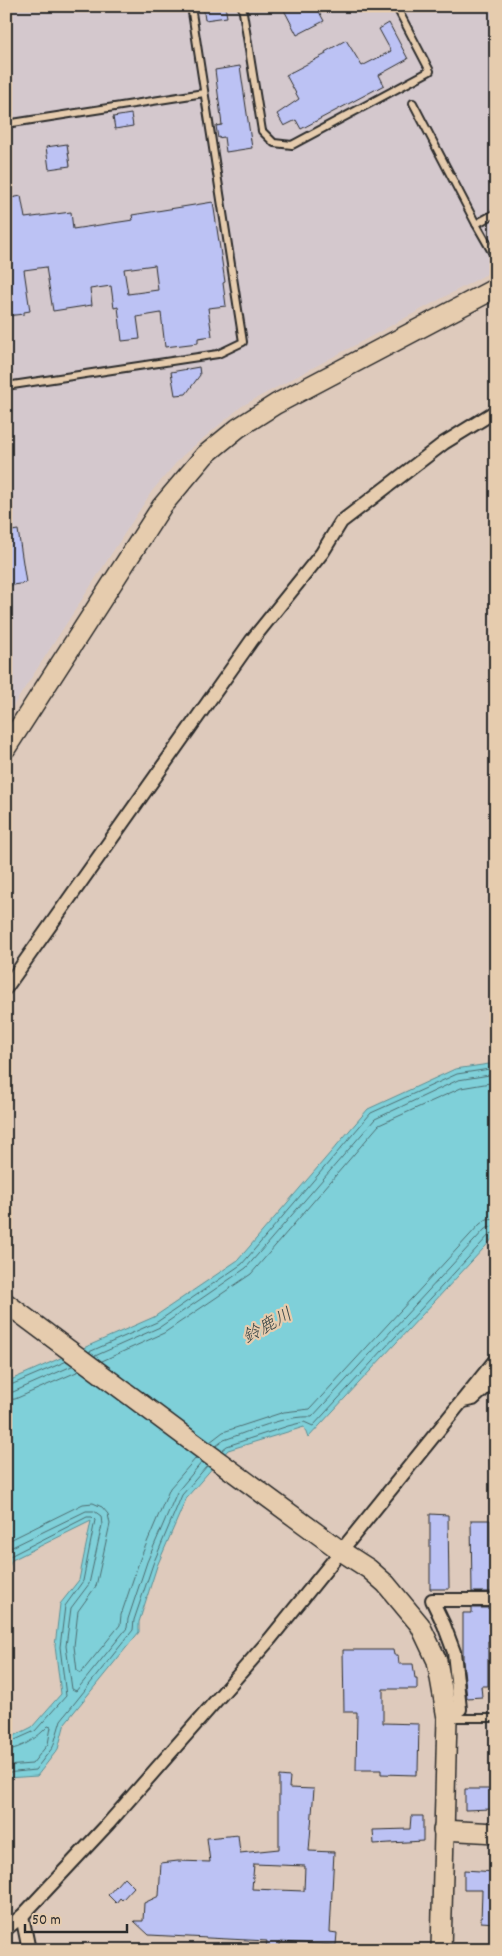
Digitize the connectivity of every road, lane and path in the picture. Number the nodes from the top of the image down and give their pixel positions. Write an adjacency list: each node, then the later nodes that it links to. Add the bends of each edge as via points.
1 (191, 6): 4 (lane)
2 (242, 6): 3 (lane, via 262,131 274,143 292,145 430,71)
3 (396, 6)
4 (204, 93): 6 (lane); 11 (lane, via 244,342 218,354)
5 (413, 103): 8 (lane)
6 (6, 124)
7 (496, 213): 8 (lane)
8 (476, 224): 9 (lane)
9 (496, 259)
10 (496, 288): 13 (street, via 276,404 238,428 205,456 162,506)
11 (6, 386)
12 (496, 411): 14 (street, via 444,443 341,522 322,553 252,640)
13 (6, 748)
14 (6, 988)
15 (6, 1303): 19 (street)
16 (496, 1359): 18 (street)
17 (496, 1378): 18 (street, via 473,1399)
18 (461, 1401): 19 (street)
19 (336, 1547): 21 (street, via 386,1584 420,1625 437,1661); 25 (street, via 264,1645)
20 (496, 1600): 21 (street, via 432,1600 450,1639 456,1667 460,1709)
21 (447, 1718): 22 (lane); 23 (street)
22 (496, 1718)
23 (443, 1830): 24 (street); 28 (street)
24 (496, 1833)
25 (22, 1916): 26 (street); 27 (street)
26 (6, 1929)
27 (29, 1950)
28 (441, 1950)

